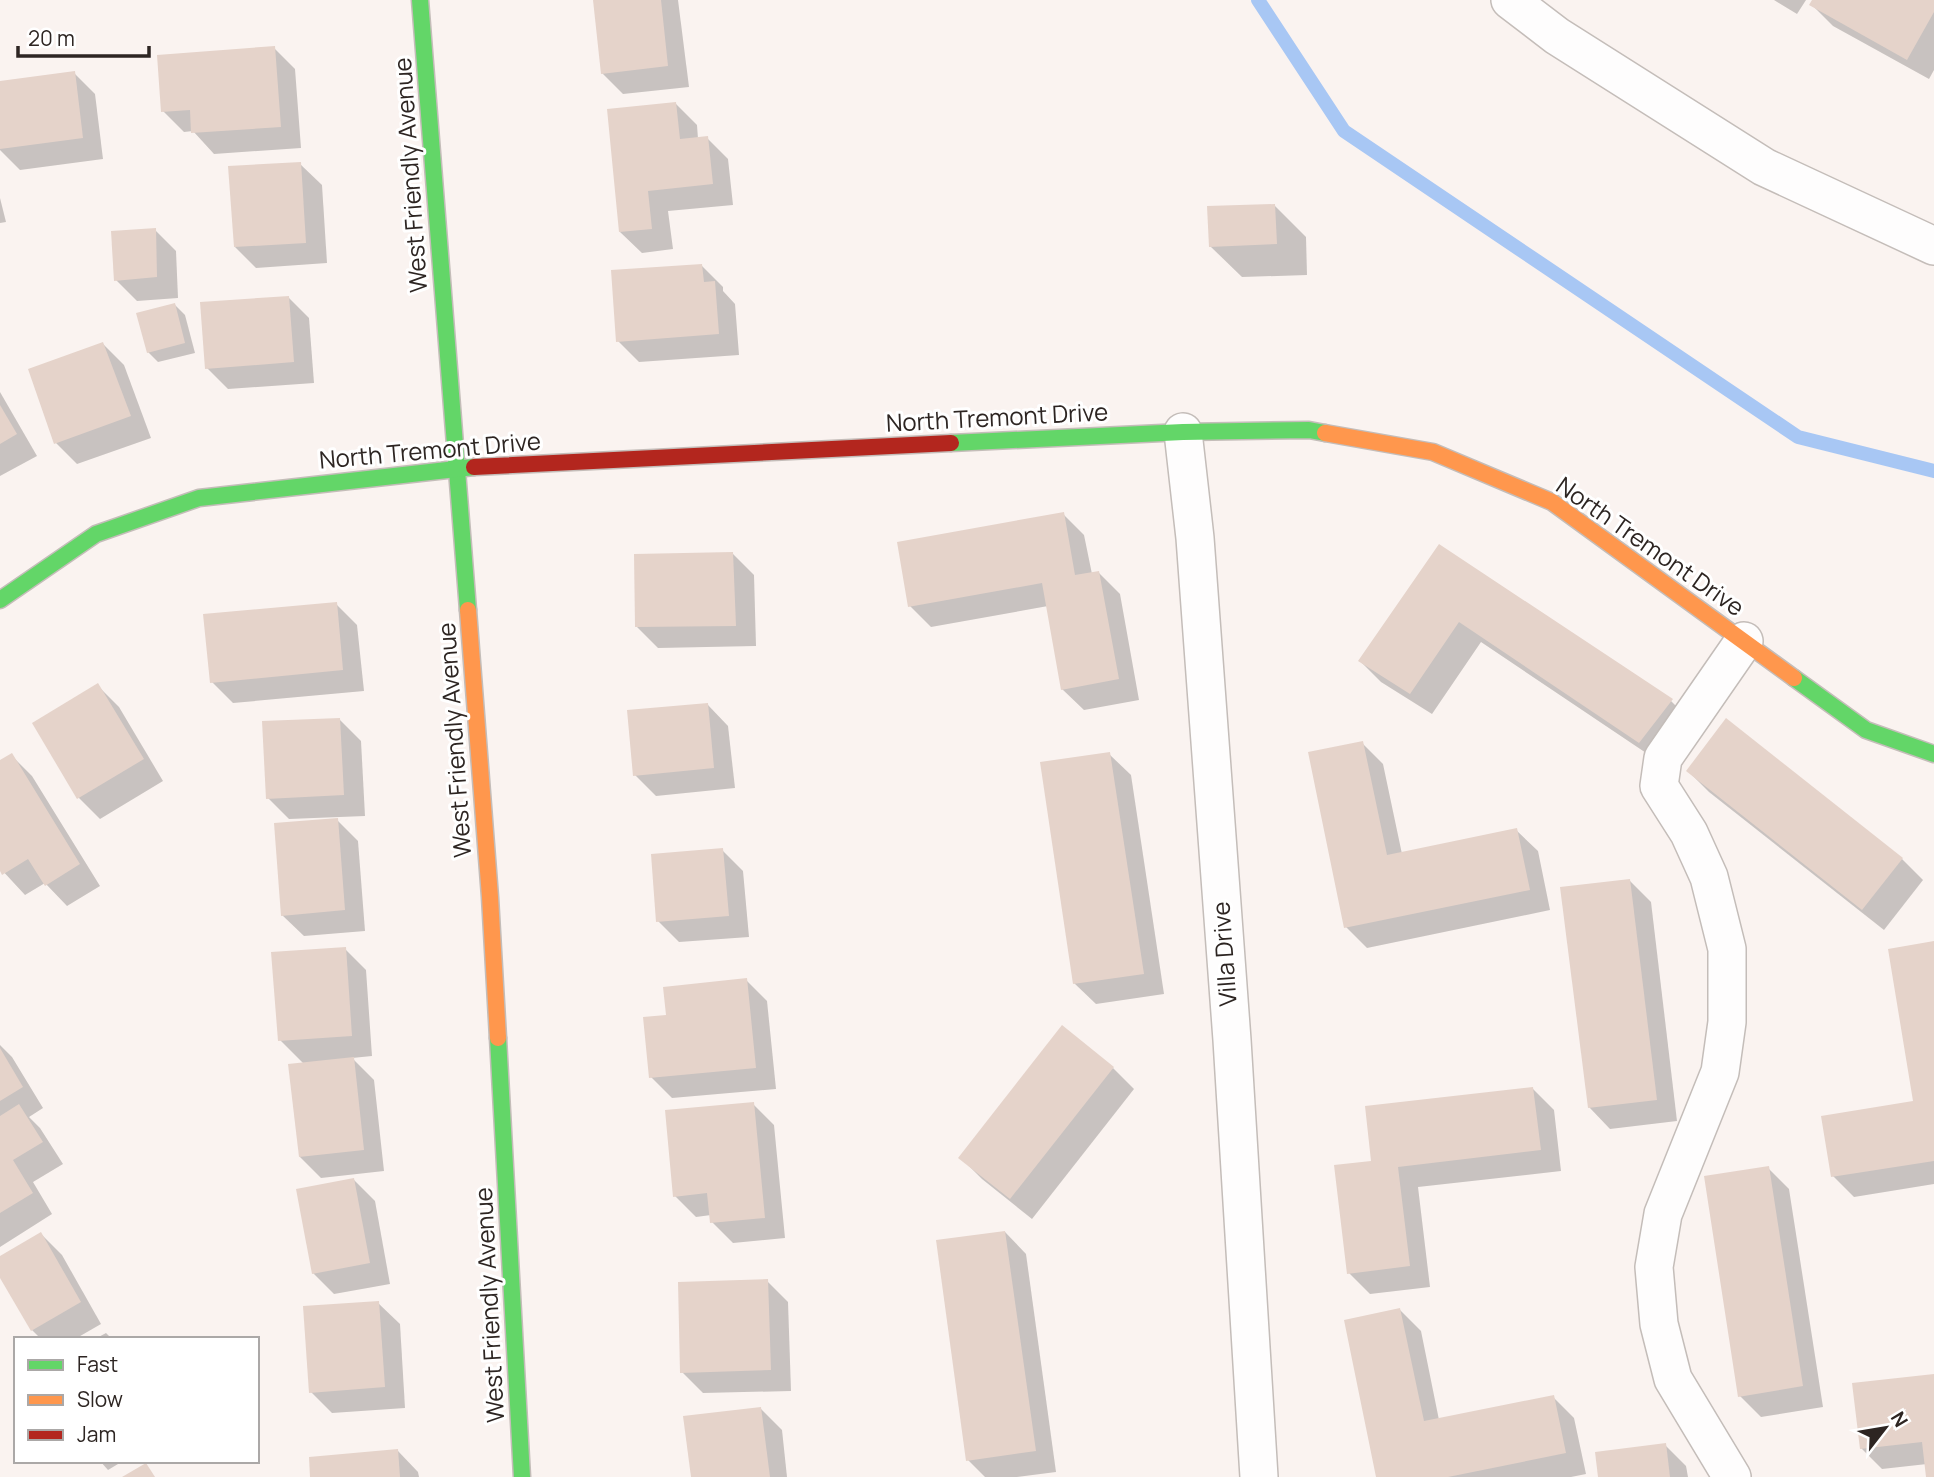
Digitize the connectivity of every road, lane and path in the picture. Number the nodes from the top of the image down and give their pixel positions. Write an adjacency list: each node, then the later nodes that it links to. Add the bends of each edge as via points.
1 (420, 0): 5 (street, West Friendly Avenue)
2 (1510, 0): 3 (street, via 1557,36 1764,167)
3 (1934, 246)
4 (1183, 432): 5 (street, North Tremont Drive); 7 (street, North Tremont Drive, via 1309,430 1433,452 1552,502); 10 (street, Villa Drive, via 1232,1040)
5 (457, 468): 6 (street, North Tremont Drive, via 199,498 96,534); 9 (street, West Friendly Avenue, via 490,897)
6 (0, 600)
7 (1744, 641): 8 (street, North Tremont Drive, via 1866,730); 11 (street, via 1664,758 1658,786 1689,833 1709,877 1727,949 1727,1022 1720,1072 1663,1213 1654,1267 1659,1324 1673,1379)
8 (1934, 754)
9 (522, 1477)
10 (1259, 1477)
11 (1732, 1477)

